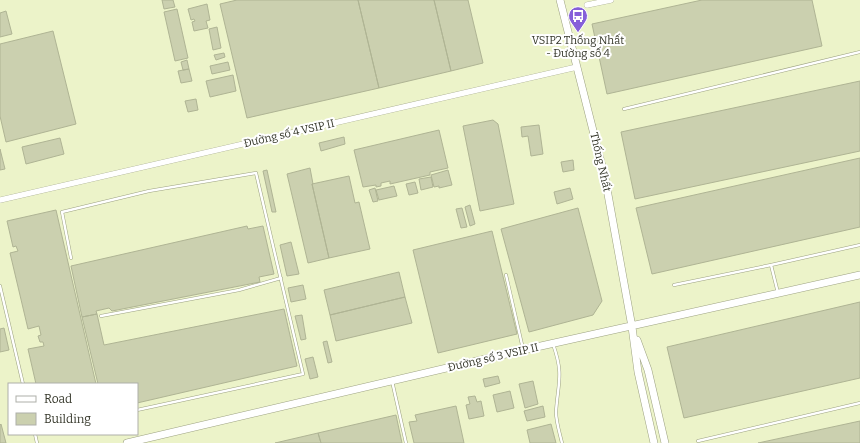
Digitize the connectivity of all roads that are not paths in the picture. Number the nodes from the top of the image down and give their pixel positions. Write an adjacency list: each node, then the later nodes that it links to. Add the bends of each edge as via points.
1 (560, 0): 5 (street, Thống Nhất)
2 (611, 0): 3 (street)
3 (587, 5)
4 (860, 52): 6 (lane)
5 (577, 67): 7 (street, Đường số 4 VSIP II); 18 (street, Thống Nhất, via 605,178)
6 (624, 109)
7 (0, 200)
8 (860, 245): 10 (lane)
9 (72, 258): 13 (lane, via 62,212 148,191 256,173)
10 (771, 265): 14 (lane); 16 (lane)
11 (506, 275): 20 (lane)
12 (860, 275): 16 (street, Đường số 3 VSIP II)
13 (281, 278): 17 (lane, via 239,290); 24 (lane, via 303,374)
14 (674, 285)
15 (0, 286): 22 (lane)
16 (778, 294): 18 (street, Đường số 3 VSIP II)
17 (102, 316)
18 (632, 327): 19 (street, Đường số 3 VSIP II); 29 (street, Thống Nhất, via 638,372); 30 (street, Thống Nhất, via 648,370)
19 (553, 344): 20 (street, Đường số 3 VSIP II); 28 (lane, via 559,362 560,389 556,414)
20 (523, 350): 21 (street, Đường số 3 VSIP II)
21 (391, 381): 26 (street, Đường số 3 VSIP II); 27 (lane)
22 (23, 383)
23 (860, 403): 25 (lane)
24 (138, 410)
25 (698, 441)
26 (127, 443)
27 (406, 443)
28 (562, 443)
29 (654, 443)
30 (666, 443)

